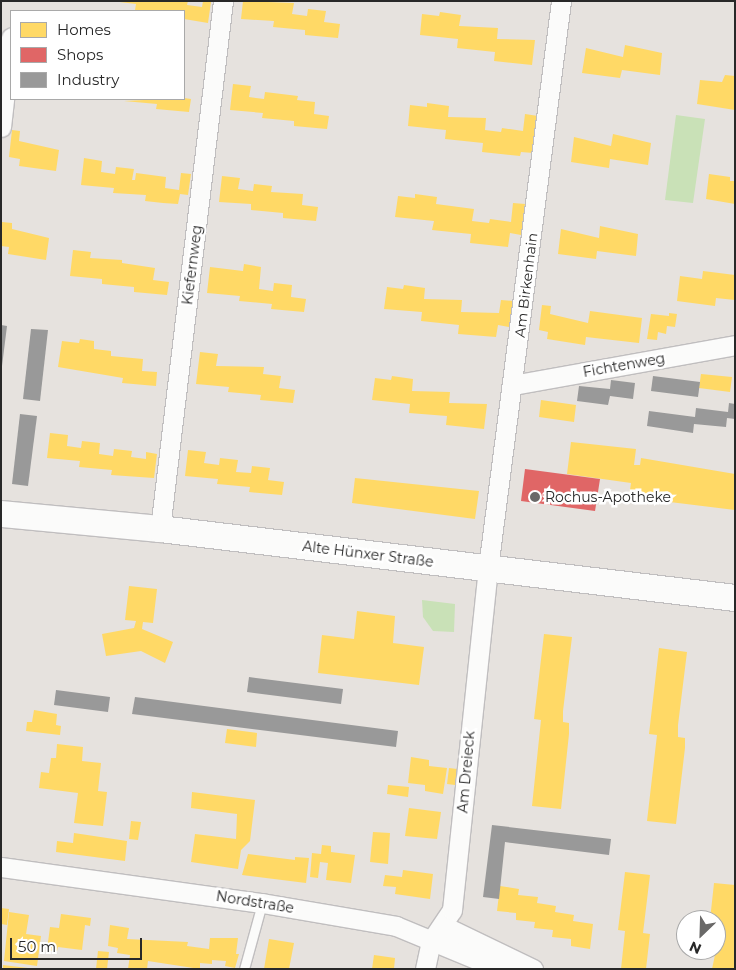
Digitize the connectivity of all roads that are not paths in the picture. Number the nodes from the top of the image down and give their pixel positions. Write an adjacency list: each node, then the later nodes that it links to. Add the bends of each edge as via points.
1 (223, 1): 8 (street, Kiefernweg)
2 (561, 1): 6 (street, Am Birkenhain)
3 (10, 47): 4 (street)
4 (1, 127)
5 (735, 345): 6 (street, Fichtenweg)
6 (513, 385): 9 (street, Am Birkenhain)
7 (1, 514): 8 (street, Alte Hünxer Straße)
8 (160, 529): 9 (street, Alte Hünxer Straße)
9 (488, 568): 10 (street, Alte Hünxer Straße); 13 (street, Am Dreieck, via 452,910)
10 (735, 598)
11 (1, 867): 12 (street, Nordstraße)
12 (262, 903): 14 (street, Nordstraße, via 396,926); 15 (lane)
13 (444, 926): 14 (street, Am Dreieck); 18 (street)
14 (431, 941): 16 (street, Am Dreieck); 17 (street, Nordstraße)
15 (244, 969)
16 (425, 969)
17 (500, 969)
18 (533, 969)

